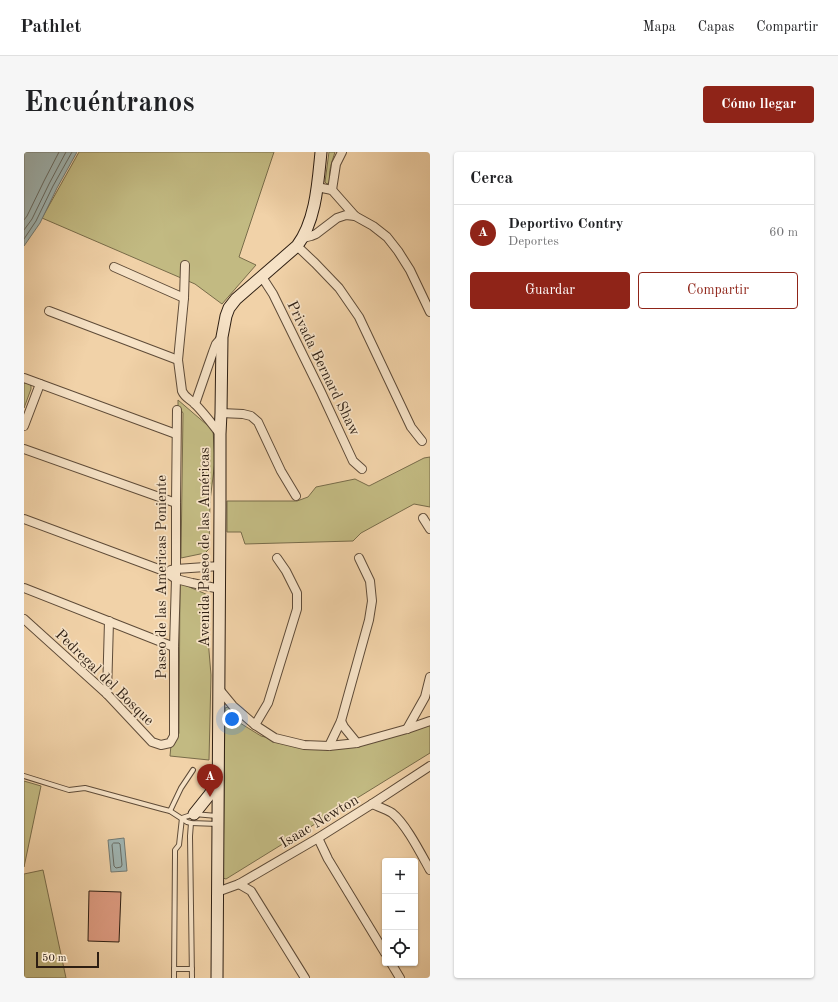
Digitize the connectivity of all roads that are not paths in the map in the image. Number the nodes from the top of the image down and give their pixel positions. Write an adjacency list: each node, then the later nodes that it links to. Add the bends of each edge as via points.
1 (321, 152): 3 (street, Avenida Paseo de las Américas)
2 (342, 152): 4 (street, via 336,164)
3 (317, 187): 4 (street); 6 (street, Avenida Paseo de las Américas, via 313,211)
4 (332, 190): 5 (street)
5 (355, 216): 6 (street, via 337,218); 12 (street, via 387,237 398,251)
6 (300, 242): 9 (street, Avenida Paseo de las Américas); 23 (street, via 315,263 339,288 359,317 411,427)
7 (185, 265): 10 (street)
8 (114, 267): 10 (street)
9 (262, 277): 13 (street, Avenida Paseo de las Américas, via 229,308); 25 (street, Privada Bernard Shaw, via 273,294 353,461)
10 (184, 298): 14 (street)
11 (49, 311): 14 (street)
12 (430, 312)
13 (222, 337): 17 (street, via 216,344); 19 (street, Avenida Paseo de las Américas)
14 (178, 360): 17 (street, via 183,394)
15 (24, 378): 16 (street)
16 (40, 384): 20 (street); 21 (street)
17 (195, 404): 22 (street)
18 (177, 410): 21 (street, Paseo de las Americas Poniente)
19 (221, 414): 22 (street, Avenida Paseo de las Américas); 26 (street, via 244,414 258,422)
20 (24, 426)
21 (176, 434): 27 (street, Paseo de las Americas Poniente)
22 (220, 434): 33 (street, Avenida Paseo de las Américas)
23 (422, 441)
24 (24, 449): 27 (street)
25 (362, 469)
26 (296, 496)
27 (176, 503): 34 (street, Paseo de las Americas Poniente)
28 (423, 518): 30 (street)
29 (24, 519): 35 (street)
30 (430, 529)
31 (277, 558): 48 (street, via 297,593 297,609 268,703)
32 (360, 558): 46 (street, via 370,580 372,601)
33 (220, 566): 34 (street); 38 (street, Avenida Paseo de las Américas)
34 (176, 569): 35 (street); 36 (street, Paseo de las Americas Poniente)
35 (164, 571): 36 (street)
36 (176, 579): 38 (street); 41 (street, Paseo de las Americas Poniente)
37 (24, 588): 40 (street)
38 (220, 589): 43 (street, Avenida Paseo de las Américas)
39 (24, 619): 44 (street, Pedregal del Bosque)
40 (108, 621): 41 (street); 44 (street)
41 (174, 647): 50 (street, Paseo de las Americas Poniente, via 174,736)
42 (430, 677): 45 (street)
43 (219, 689): 48 (street, via 233,706); 56 (street, Avenida Paseo de las Américas)
44 (107, 694): 50 (street, Pedregal del Bosque, via 152,742 161,745)
45 (428, 699): 49 (street)
46 (341, 721): 51 (street); 52 (street)
47 (430, 721): 49 (street)
48 (255, 725): 52 (street, via 276,738 304,745)
49 (407, 729): 51 (street)
50 (170, 743)
51 (357, 744): 52 (street)
52 (329, 746)
53 (430, 766): 57 (street, Isaac Newton)
54 (193, 770): 58 (lane)
55 (24, 776): 58 (lane, via 69,790 85,788)
56 (218, 777): 60 (street, via 210,794); 61 (street, Avenida Paseo de las Américas)
57 (372, 804): 62 (street, Isaac Newton); 63 (street, via 382,807 399,820)
58 (170, 811): 59 (lane)
59 (182, 818): 60 (lane); 60 (lane, via 187,822); 68 (lane, via 179,844 175,850)
60 (192, 819): 61 (lane); 61 (lane); 69 (lane)
61 (218, 820): 65 (street, Avenida Paseo de las Américas)
62 (318, 838): 64 (street, Isaac Newton); 66 (street)
63 (430, 870)
64 (239, 884): 65 (street, Isaac Newton); 73 (street, via 251,891)
65 (218, 892): 72 (street, Avenida Paseo de las Américas)
66 (382, 948)
67 (393, 966): 74 (street)
68 (174, 969): 69 (lane); 70 (lane)
69 (192, 969): 71 (lane)
70 (174, 978)
71 (192, 978)
72 (216, 978)
73 (305, 978)
74 (400, 978)

